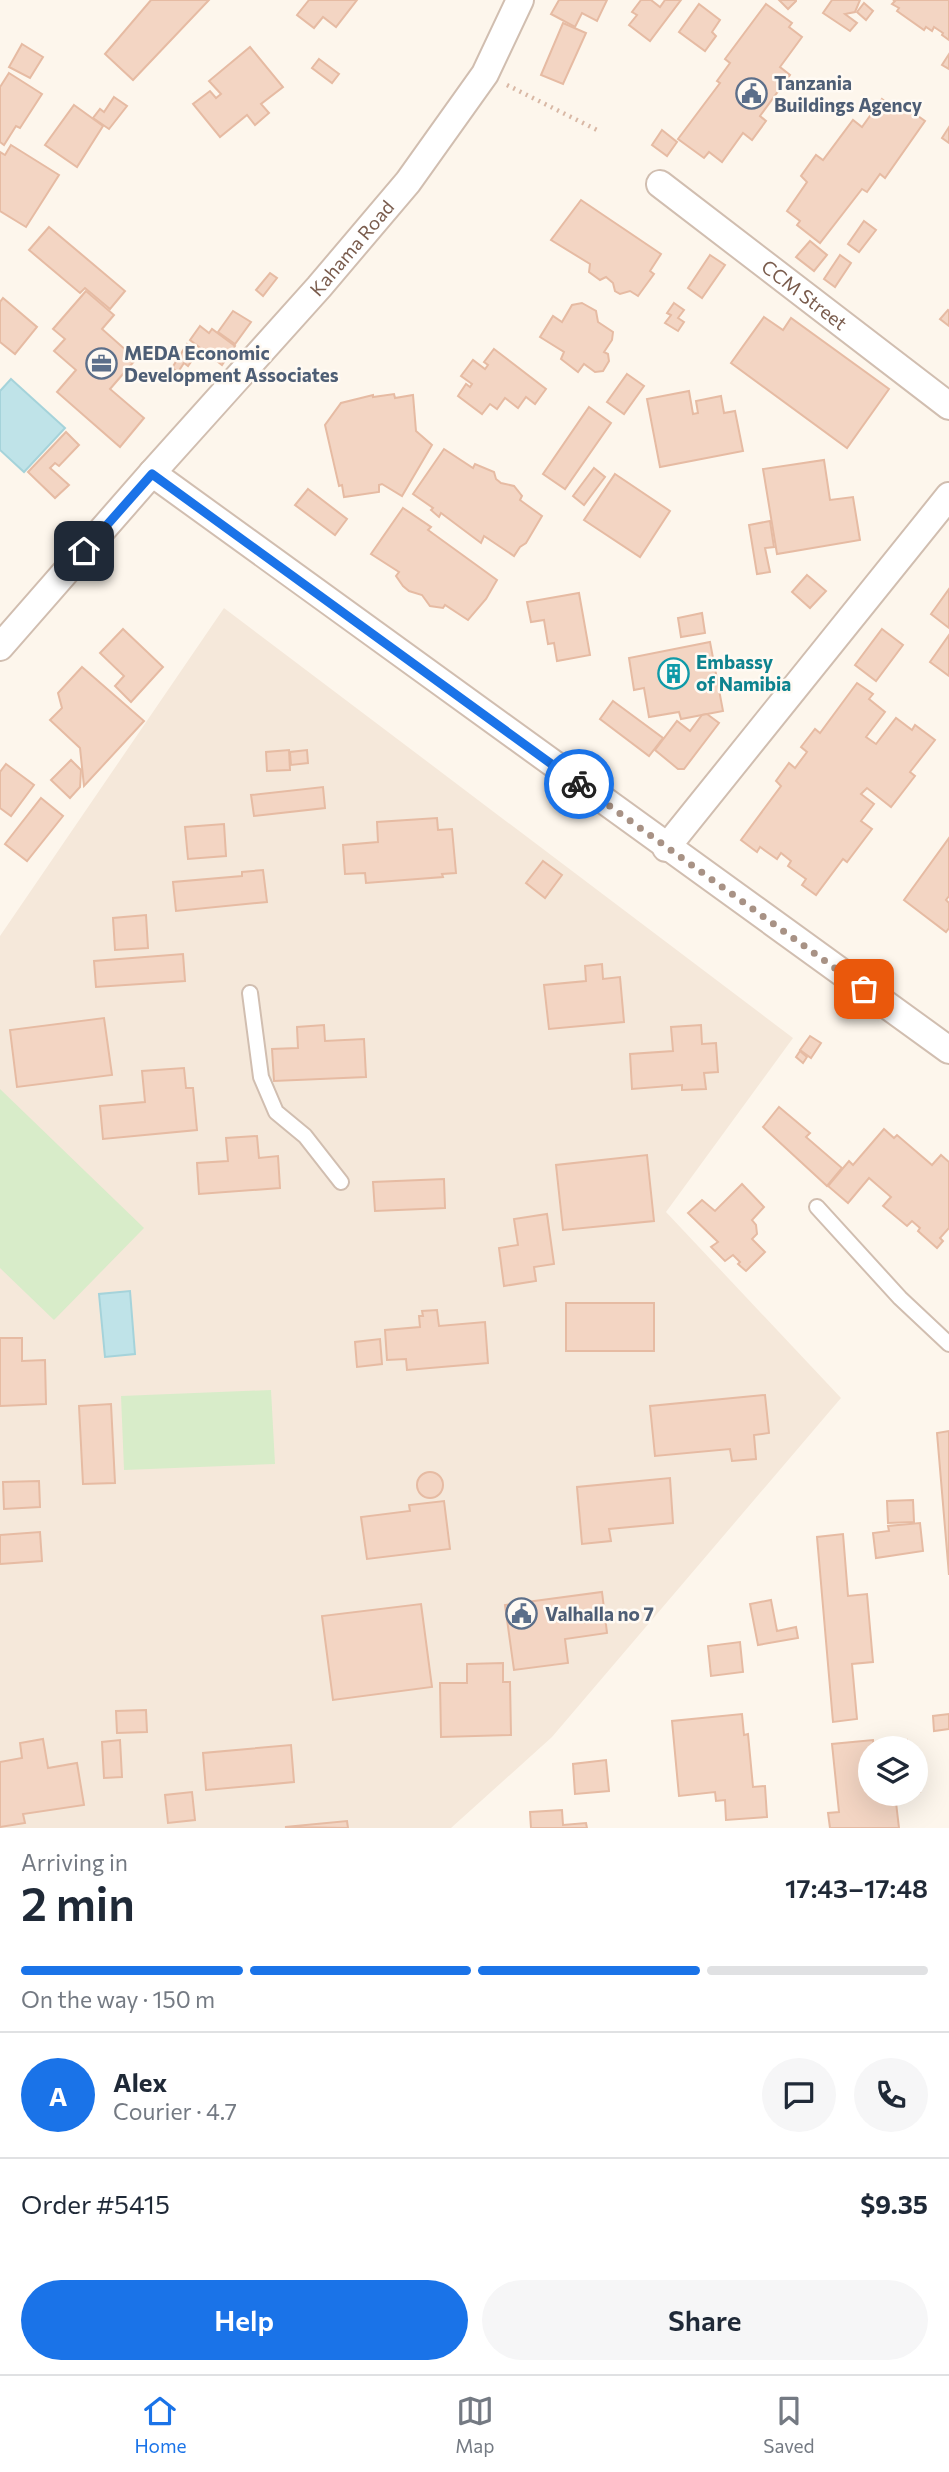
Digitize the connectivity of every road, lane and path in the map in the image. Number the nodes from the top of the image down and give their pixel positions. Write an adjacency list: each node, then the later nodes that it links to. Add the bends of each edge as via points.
1 (520, 0): 2 (street, Kahama Road)
2 (485, 74): 3 (path); 6 (street, Kahama Road, via 408,182)
3 (597, 130)
4 (660, 184): 5 (street, CCM Street)
5 (949, 406)
6 (152, 474): 8 (street, Kahama Road); 9 (street)
7 (949, 496): 9 (street)
8 (0, 647)
9 (666, 848): 11 (street)
10 (250, 993): 12 (lane, via 261,1077 276,1112 305,1136)
11 (949, 1050)
12 (341, 1182)
13 (817, 1207): 14 (lane)
14 (949, 1344)

